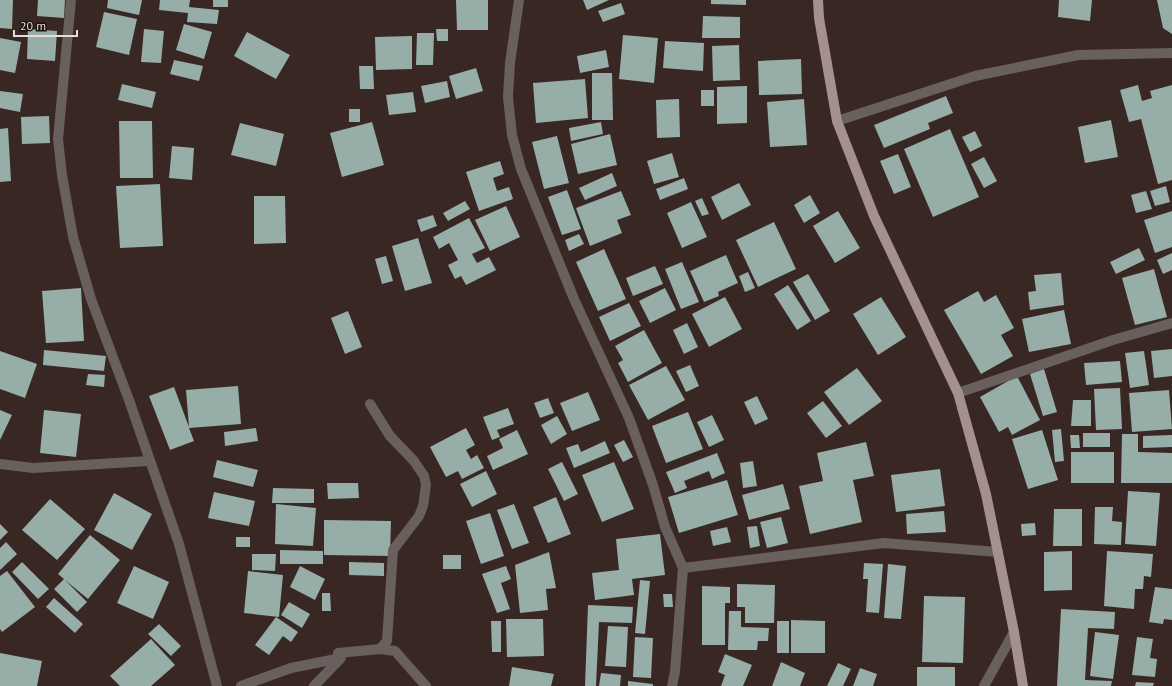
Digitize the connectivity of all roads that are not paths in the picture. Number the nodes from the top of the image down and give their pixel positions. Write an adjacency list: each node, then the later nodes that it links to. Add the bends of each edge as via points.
1 (71, 0): 9 (street, via 58,139 72,237 91,300)
2 (519, 0): 12 (street, via 508,97 512,135 521,169 574,299 630,418 665,527)
3 (818, 0): 5 (main road)
4 (1172, 53): 5 (street, via 1078,56 975,76)
5 (837, 121): 7 (main road, via 874,216)
6 (1172, 323): 7 (street, via 1113,340)
7 (958, 393): 11 (main road, via 986,494)
8 (370, 404): 14 (street, via 390,436 414,461 424,476 426,485 419,516 393,550 387,641)
9 (149, 461): 10 (street, via 33,468); 16 (street, via 179,544)
10 (0, 464)
11 (998, 552): 12 (street, via 884,543); 13 (main road)
12 (683, 568): 20 (street)
13 (1014, 632): 21 (street); 22 (main road)
14 (380, 649): 15 (street, via 338,653); 19 (street, via 395,651)
15 (341, 658): 17 (street, via 291,668); 18 (street)
16 (217, 686)
17 (241, 686)
18 (314, 686)
19 (426, 686)
20 (672, 686)
21 (984, 686)
22 (1023, 686)

